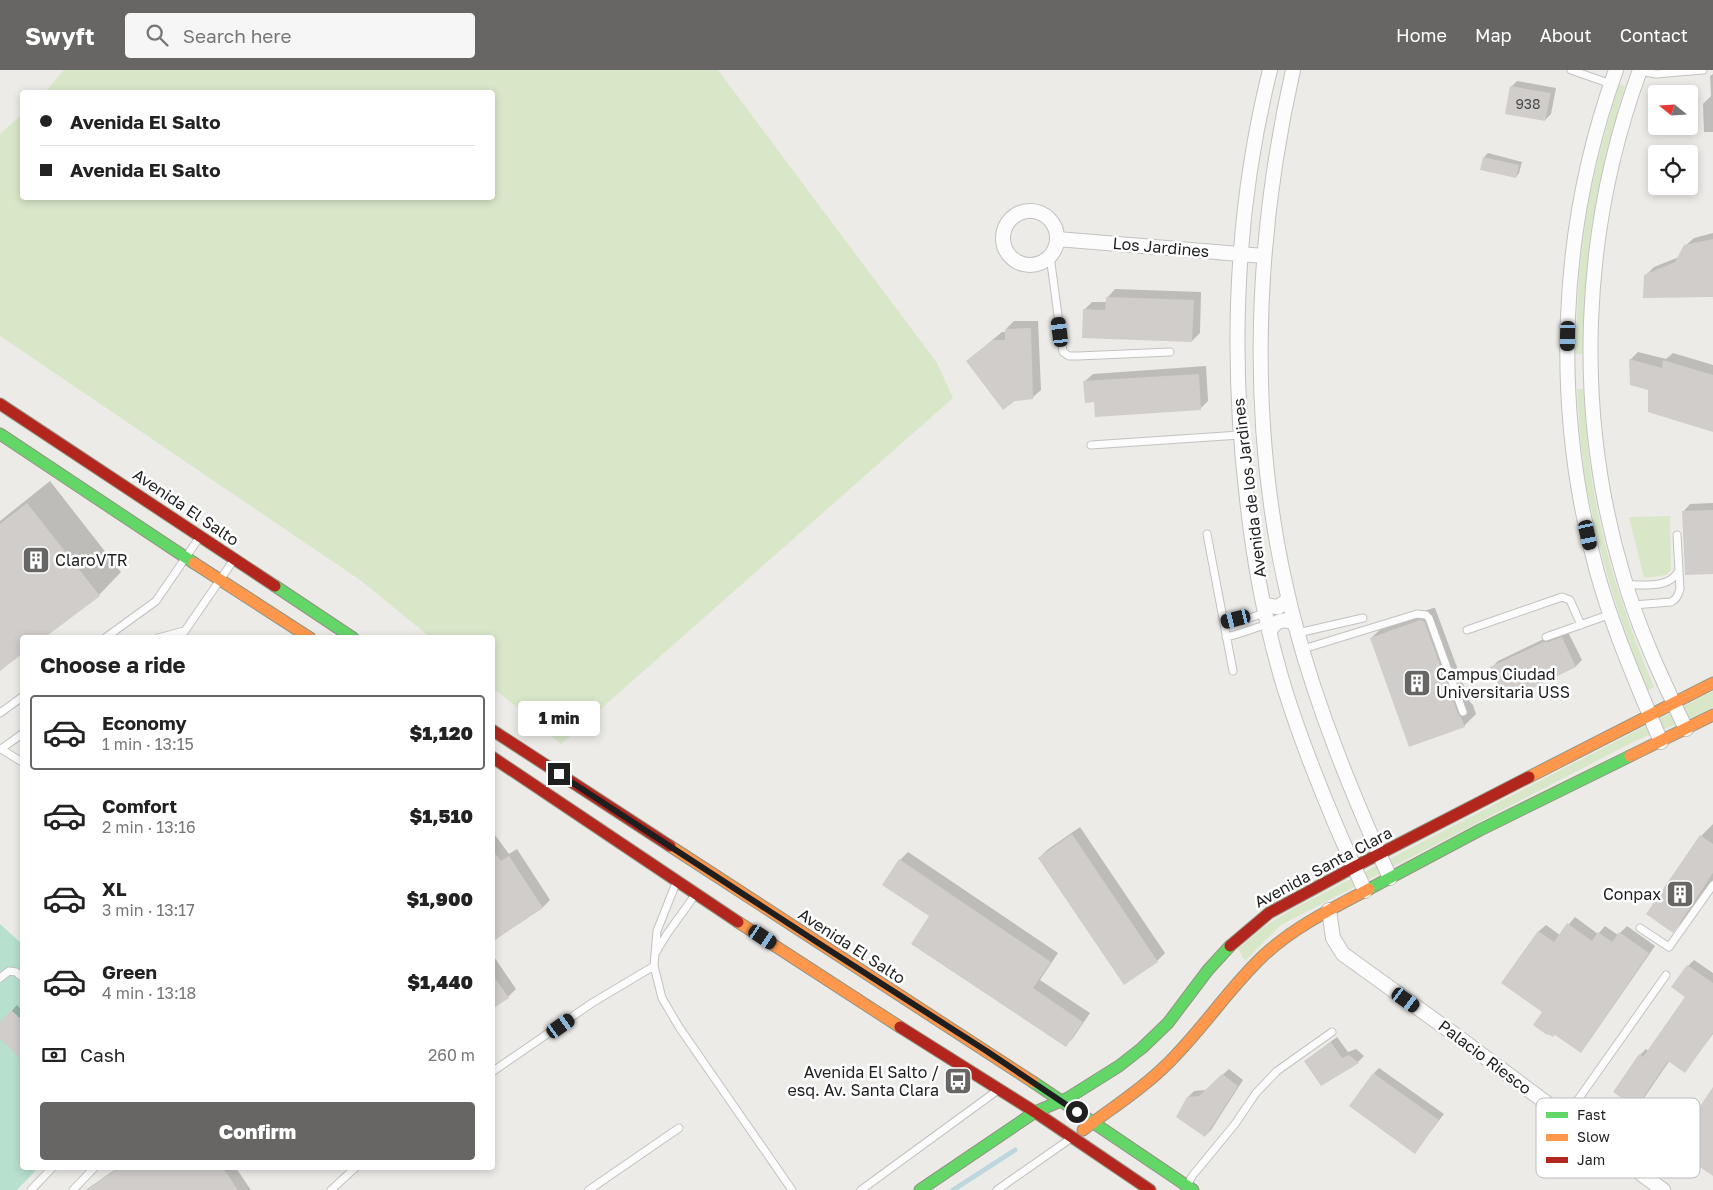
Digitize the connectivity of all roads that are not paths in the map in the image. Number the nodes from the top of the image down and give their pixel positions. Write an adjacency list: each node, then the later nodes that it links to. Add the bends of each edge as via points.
1 (1270, 70): 8 (street, Avenida de los Jardines, via 1253,152)
2 (1293, 70): 10 (street, Avenida de los Jardines, via 1275,159)
3 (1571, 70): 6 (lane)
4 (1703, 70): 5 (lane)
5 (1639, 75): 6 (street); 12 (street, via 1605,198 1593,282)
6 (1614, 77): 13 (street, via 1596,136 1579,213 1570,282)
7 (1057, 239): 8 (street, Los Jardines); 9 (street); 9 (street, via 1053,222 1039,212 1022,212 1008,221 1004,247 1016,261 1034,265)
8 (1240, 254): 10 (street, Los Jardines); 18 (street, Avenida de los Jardines, via 1237,350)
9 (1050, 256): 11 (lane, via 1063,352 1068,356)
10 (1264, 256): 28 (street, Avenida de los Jardines, via 1261,352 1264,438 1272,510)
11 (1170, 352)
12 (1590, 359): 13 (street); 14 (street)
13 (1567, 360): 15 (street)
14 (1591, 385): 15 (street); 27 (street, via 1602,490)
15 (1568, 387): 30 (street, via 1582,506)
16 (0, 404): 21 (main road, Avenida El Salto)
17 (0, 434): 23 (main road)
18 (1240, 435): 19 (lane); 31 (street, Avenida de los Jardines, via 1253,549)
19 (1091, 445)
20 (1207, 534): 33 (lane)
21 (200, 536): 23 (lane); 24 (main road, Avenida El Salto)
22 (1677, 536): 25 (lane)
23 (186, 558): 26 (main road); 38 (lane, via 156,601)
24 (234, 559): 26 (lane); 40 (main road, Avenida El Salto)
25 (1679, 572): 27 (lane, via 1664,584); 29 (lane, via 1680,589 1675,600)
26 (221, 580): 37 (lane); 39 (main road)
27 (1626, 585): 29 (street)
28 (1289, 598): 31 (street); 35 (street, Avenida de los Jardines)
29 (1633, 605): 47 (street)
30 (1611, 614): 34 (lane); 50 (street)
31 (1267, 618): 33 (lane); 35 (street, via 1273,625 1284,620); 41 (lane, via 1238,635); 59 (street, Avenida de los Jardines, via 1297,726)
32 (1363, 618): 35 (lane)
33 (1224, 622): 41 (lane)
34 (1581, 625): 36 (lane, via 1570,600 1562,596); 42 (lane)
35 (1296, 628): 43 (street, Avenida de los Jardines)
36 (1467, 630)
37 (182, 634)
38 (109, 635)
39 (305, 635)
40 (348, 635)
41 (1226, 637): 44 (lane)
42 (1546, 637)
43 (1303, 649): 48 (lane, via 1417,614 1426,615); 58 (street, Avenida de los Jardines, via 1332,737)
44 (1233, 671)
45 (1713, 683): 47 (main road, Avenida Santa Clara)
46 (20, 698): 49 (lane)
47 (1674, 703): 50 (main road, Avenida Santa Clara); 52 (street)
48 (1463, 712)
49 (0, 713)
50 (1650, 716): 55 (street); 58 (main road, Avenida Santa Clara)
51 (1713, 716): 52 (main road)
52 (1686, 729): 55 (main road)
53 (495, 732): 77 (main road, Avenida El Salto)
54 (20, 735): 57 (lane, via 1,749)
55 (1661, 742): 60 (main road, via 1480,830)
56 (495, 759): 61 (main road)
57 (20, 761)
58 (1379, 854): 59 (main road, Avenida Santa Clara); 60 (street, Avenida de los Jardines)
59 (1354, 867): 63 (street, Avenida de los Jardines); 77 (main road, Avenida Santa Clara, via 1255,923 1208,970 1168,1023 1149,1042 1119,1066)
60 (1390, 878): 63 (main road)
61 (677, 880): 64 (main road); 67 (lane, via 657,930)
62 (1713, 885): 66 (lane, via 1669,947)
63 (1365, 891): 65 (main road)
64 (697, 893): 67 (lane); 74 (main road)
65 (1329, 910): 75 (street, Palacio Riesco, via 1333,938 1343,954); 79 (main road, via 1291,933 1264,955 1174,1057)
66 (1640, 928)
67 (655, 955): 68 (lane)
68 (654, 966): 73 (lane, via 592,1003); 91 (lane, via 658,988 666,1005)
69 (1666, 974): 76 (lane)
70 (20, 975): 71 (lane, via 9,971)
71 (0, 978)
72 (1332, 1032): 86 (lane, via 1277,1071 1261,1087 1193,1175)
73 (495, 1070)
74 (999, 1090): 78 (main road); 92 (lane)
75 (1539, 1098)
76 (1579, 1098)
77 (1062, 1100): 78 (main road, Avenida Santa Clara); 79 (main road, Avenida El Salto)
78 (1035, 1112): 81 (main road); 93 (main road, Avenida Santa Clara)
79 (1092, 1123): 81 (main road); 86 (main road, Avenida El Salto)
80 (679, 1128): 90 (lane)
81 (1072, 1138): 94 (lane); 95 (main road)
82 (50, 1170): 87 (lane)
83 (92, 1170): 88 (lane)
84 (353, 1170): 89 (lane)
85 (1647, 1178): 96 (street, Palacio Riesco)
86 (1190, 1188)
87 (31, 1190)
88 (73, 1190)
89 (331, 1190)
90 (589, 1190)
91 (792, 1190)
92 (861, 1190)
93 (920, 1190)
94 (997, 1190)
95 (1150, 1190)
96 (1663, 1190)

